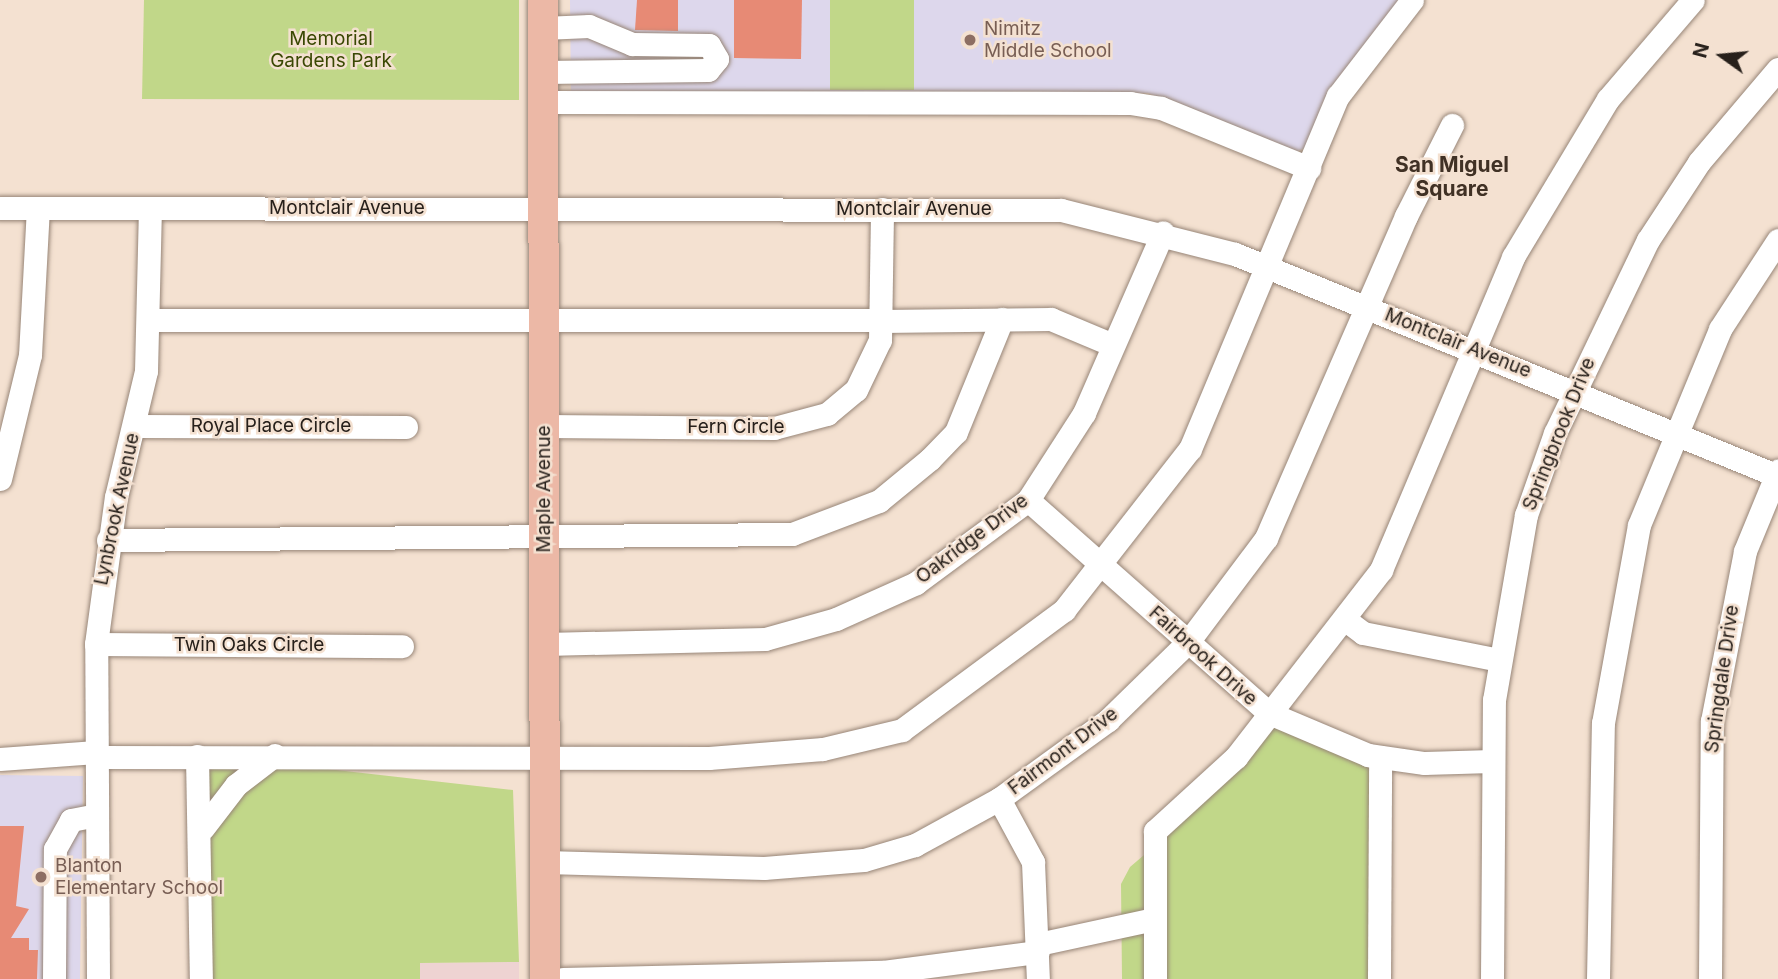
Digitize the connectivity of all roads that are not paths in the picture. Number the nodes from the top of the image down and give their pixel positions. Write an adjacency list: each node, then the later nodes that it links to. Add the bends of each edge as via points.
1 (1412, 0): 8 (street, via 1351,74)
2 (1693, 0): 23 (street, via 1608,99 1562,171 1513,257)
3 (543, 14): 5 (main road, Maple Avenue); 5 (street, via 632,44 709,45 717,59 708,70)
4 (1778, 69): 24 (street, Springbrook Drive, via 1673,200 1622,289)
5 (543, 72): 6 (main road, Maple Avenue)
6 (543, 102): 8 (street, via 1130,103 1161,108); 12 (main road, Maple Avenue)
7 (1452, 125): 17 (street)
8 (1308, 168): 16 (street)
9 (0, 208): 10 (street, Montclair Avenue)
10 (38, 208): 11 (street, Montclair Avenue); 30 (street, via 30,355)
11 (150, 208): 12 (street, Montclair Avenue); 19 (street, Lynbrook Avenue)
12 (543, 209): 13 (street, Montclair Avenue); 20 (main road, Maple Avenue)
13 (882, 209): 14 (street, Montclair Avenue, via 1061,210); 21 (street, Fern Circle)
14 (1163, 232): 16 (street, Montclair Avenue); 22 (street, Oakridge Drive)
15 (1778, 240): 28 (street, via 1720,329)
16 (1267, 267): 17 (street, Montclair Avenue); 34 (street, via 1189,449)
17 (1368, 306): 23 (street, Montclair Avenue); 36 (street, Fairmont Drive, via 1266,538)
18 (1002, 319): 21 (street); 22 (street, via 1051,319); 32 (street, via 956,432 889,493 855,513 779,535)
19 (150, 320): 20 (street); 25 (street, Lynbrook Avenue)
20 (544, 321): 21 (street); 26 (main road, Maple Avenue)
21 (881, 321): 26 (street, Fern Circle, via 867,375 843,403 810,422 774,428)
22 (1114, 345): 31 (street, Oakridge Drive, via 1084,413)
23 (1474, 350): 24 (street, Montclair Avenue); 35 (street, via 1397,537)
24 (1575, 392): 28 (street, Montclair Avenue); 40 (street, Springbrook Drive, via 1526,515)
25 (136, 426): 27 (street, Royal Place Circle); 33 (street, Lynbrook Avenue)
26 (544, 426): 32 (main road, Maple Avenue)
27 (407, 427)
28 (1673, 432): 29 (street, Montclair Avenue); 67 (street, via 1639,525 1603,723)
29 (1777, 474): 68 (street, Springdale Drive, via 1745,551 1712,721)
30 (0, 479)
31 (1028, 499): 34 (street, Fairbrook Drive); 37 (street, Oakridge Drive, via 916,583 795,632 730,644)
32 (544, 539): 33 (street); 37 (main road, Maple Avenue)
33 (108, 540): 38 (street, Lynbrook Avenue)
34 (1103, 567): 36 (street, Fairbrook Drive); 46 (street, via 1036,636 883,738 777,756)
35 (1347, 621): 40 (street, via 1363,633); 41 (street)
36 (1188, 642): 41 (street, Fairbrook Drive); 49 (street, Fairmont Drive, via 1108,720)
37 (544, 643): 46 (main road, Maple Avenue)
38 (96, 644): 39 (street, Twin Oaks Circle); 42 (street, Lynbrook Avenue)
39 (402, 646)
40 (1499, 660): 48 (street, Springbrook Drive)
41 (1269, 713): 45 (street, Fairbrook Drive, via 1329,744); 53 (street, via 1236,757 1155,831)
42 (96, 754): 44 (street); 47 (street); 50 (street, Lynbrook Avenue)
43 (275, 755): 44 (street); 46 (street); 51 (street, via 236,785)
44 (197, 756): 51 (street)
45 (1380, 757): 48 (street, Fairbrook Drive); 65 (street)
46 (545, 758): 52 (main road, Maple Avenue)
47 (0, 759)
48 (1492, 761): 66 (street, Springbrook Drive)
49 (999, 799): 52 (street, Fairmont Drive, via 915,845 822,866); 54 (street, via 1033,862)
50 (96, 816): 58 (street, via 71,820 55,849); 59 (street, Lynbrook Avenue)
51 (203, 828): 60 (street)
52 (545, 862): 61 (main road, Maple Avenue)
53 (1154, 919): 54 (street); 64 (street)
54 (1038, 948): 55 (street); 63 (street)
55 (921, 972): 57 (street)
56 (686, 977): 57 (street); 62 (street)
57 (714, 978)
58 (54, 979)
59 (97, 979)
60 (201, 979)
61 (545, 979)
62 (563, 979)
63 (1038, 979)
64 (1155, 979)
65 (1379, 979)
66 (1492, 979)
67 (1598, 979)
68 (1710, 979)

